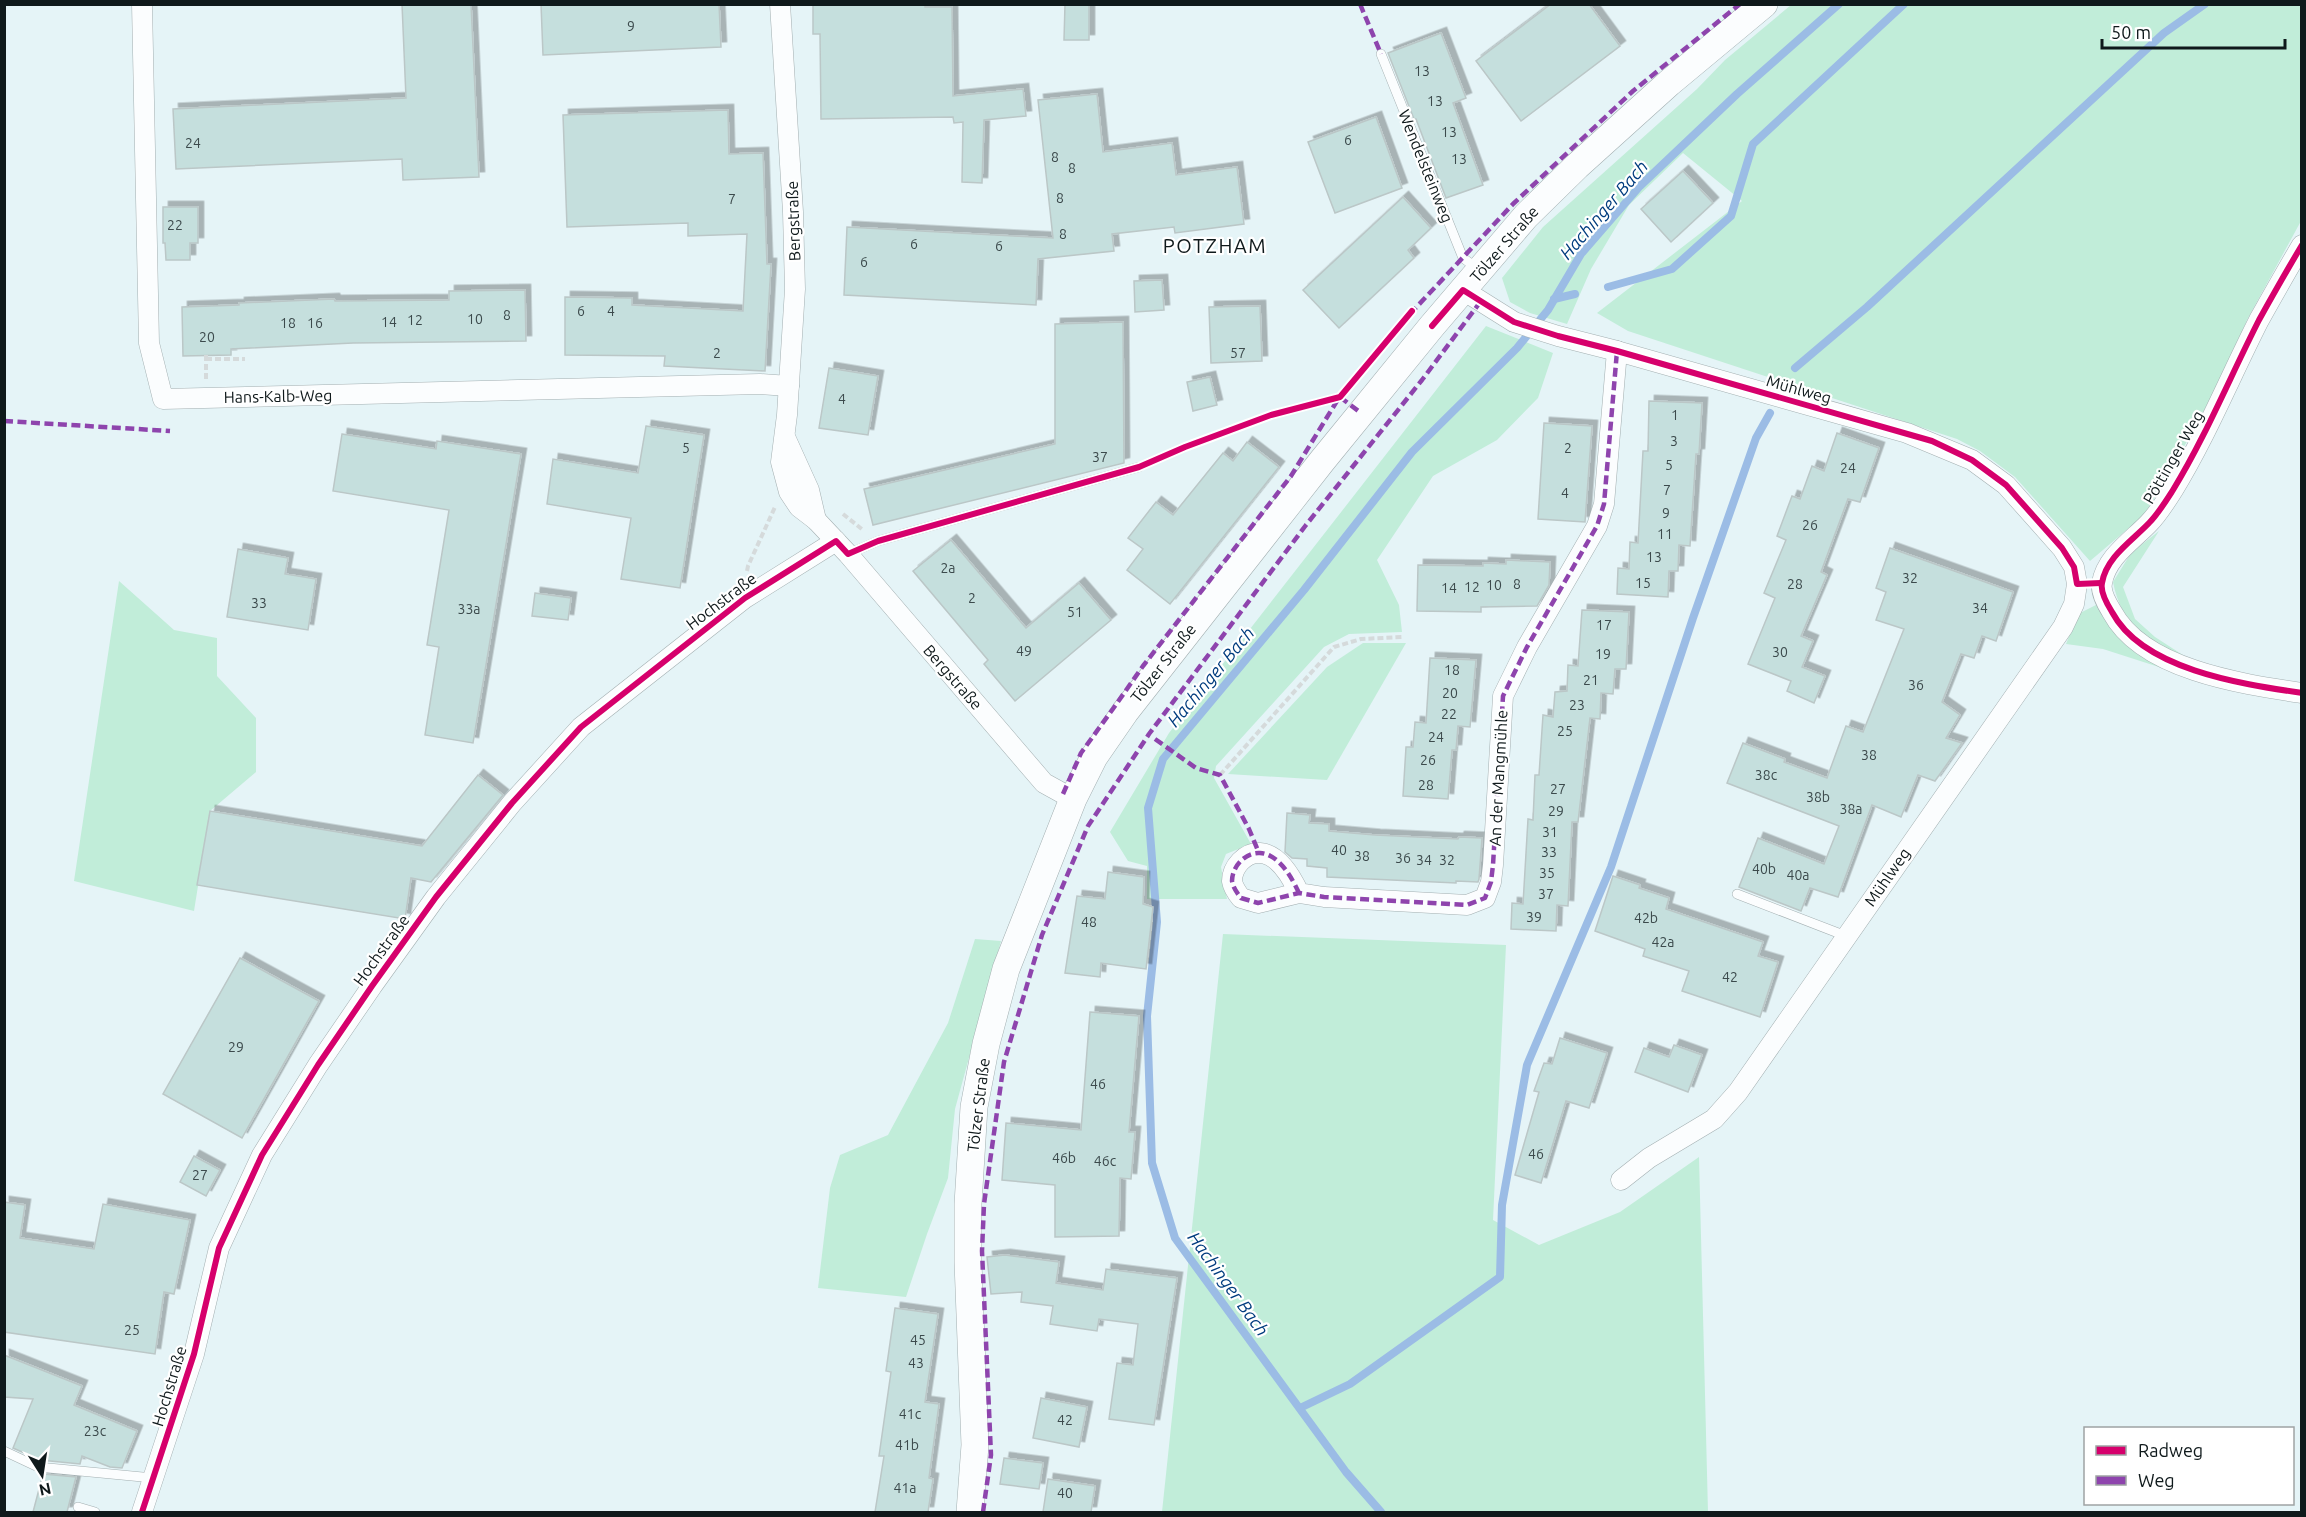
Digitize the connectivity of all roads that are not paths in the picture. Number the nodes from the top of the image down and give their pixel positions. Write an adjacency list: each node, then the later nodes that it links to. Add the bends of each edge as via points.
1 (142, 4): 8 (street, Hans-Kalb-Weg, via 149,343 163,399)
2 (780, 4): 8 (street, Bergstraße, via 795,289)
3 (1764, 4): 6 (main road, Tölzer Straße, via 1577,166 1526,216)
4 (1382, 54): 6 (lane, Wendelsteinweg)
5 (2301, 245): 12 (street, Pöttinger Weg, via 2173,490 2151,521 2110,564)
6 (1471, 280): 7 (street, Mühlweg, via 1514,322); 14 (main road, Tölzer Straße, via 1322,460 1125,712 1094,757)
7 (1617, 351): 11 (street, Mühlweg, via 1907,433 1972,460 2006,485 2040,522 2074,567); 15 (street, An der Mangmühle, via 1604,504 1597,526 1503,696 1493,865 1485,898 1467,905)
8 (789, 386): 10 (street, Bergstraße, via 781,462 789,492 799,507)
9 (1139, 467): 10 (lane, Hochstraße)
10 (842, 548): 14 (street, Bergstraße, via 1044,783); 20 (street, Hochstraße, via 745,598 581,727 512,803 436,897 318,1065 262,1155 219,1248 194,1354)
11 (2078, 584): 12 (lane); 17 (street, Mühlweg, via 2063,627)
12 (2102, 584): 13 (street, via 2115,619 2150,650 2223,678)
13 (2301, 693)
14 (1073, 799): 24 (main road, Tölzer Straße, via 1006,969 974,1107 968,1204 975,1445)
15 (1299, 893)
16 (1737, 894): 17 (lane)
17 (1846, 936): 18 (street, Mühlweg, via 1738,1092 1714,1119 1649,1158)
18 (1621, 1180)
19 (4, 1451): 20 (lane, via 38,1467)
20 (153, 1478): 23 (street, Hochstraße)
21 (78, 1507): 22 (lane)
22 (95, 1512)
23 (142, 1512)
24 (970, 1512)

